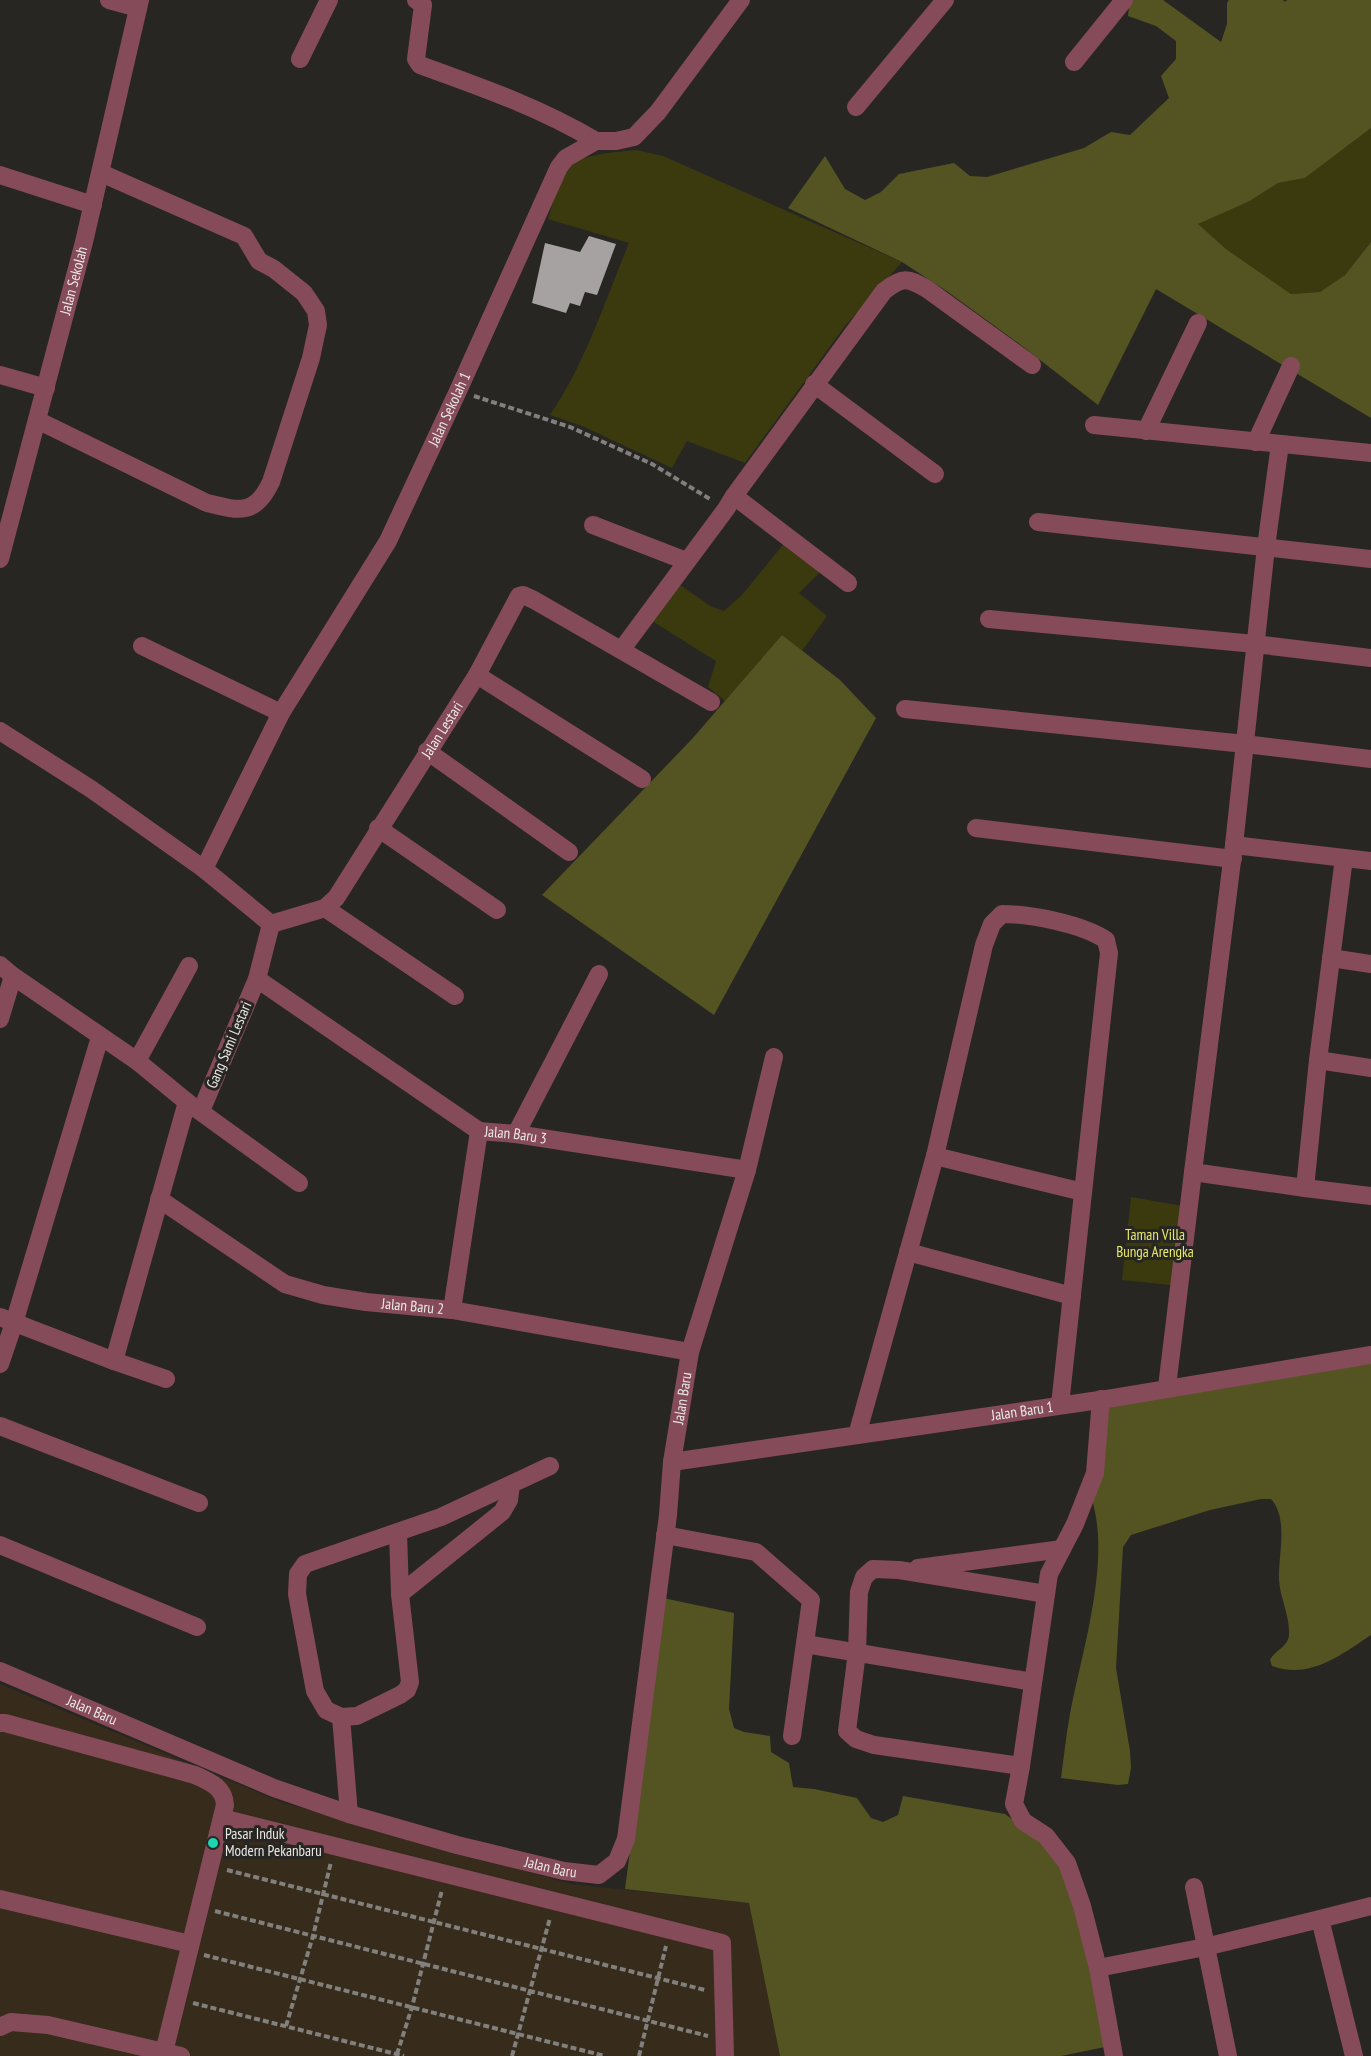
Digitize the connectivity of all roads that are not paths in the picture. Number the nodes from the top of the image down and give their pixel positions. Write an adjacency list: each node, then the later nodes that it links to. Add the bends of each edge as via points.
1 (109, 0): 7 (street)
2 (329, 0): 8 (street)
3 (416, 0): 11 (street, via 423,5 416,59 420,65 526,104)
4 (741, 0): 11 (street, Jalan Sekolah 1, via 658,112 634,136)
5 (945, 0): 10 (street)
6 (1124, 0): 9 (street)
7 (139, 4): 12 (street, Jalan Sekolah)
8 (300, 59)
9 (1074, 62)
10 (856, 107)
11 (596, 141): 44 (street, Jalan Sekolah 1, via 566,158 559,167 388,541)
12 (101, 173): 14 (street, Jalan Sekolah); 21 (street, via 244,236 259,261 304,292 316,311 318,325 310,358 271,482 264,497 252,508 234,510 207,502)
13 (0, 175): 14 (street)
14 (93, 205): 20 (street, Jalan Sekolah)
15 (1198, 323): 23 (street)
16 (1032, 365): 19 (street, via 927,289 910,280 897,281 884,291)
17 (1291, 366): 24 (street)
18 (0, 375): 20 (street)
19 (814, 384): 27 (street); 28 (street)
20 (46, 388): 21 (street, Jalan Sekolah)
21 (37, 420): 32 (street, Jalan Sekolah)
22 (1094, 425): 23 (street)
23 (1146, 431): 24 (street)
24 (1256, 442): 25 (street)
25 (1280, 444): 26 (street); 31 (street)
26 (1371, 453)
27 (934, 474)
28 (730, 503): 34 (street); 35 (street)
29 (1038, 522): 31 (street)
30 (593, 525): 34 (street)
31 (1266, 547): 33 (street); 37 (street)
32 (0, 559)
33 (1371, 559)
34 (686, 561): 39 (street)
35 (848, 583)
36 (989, 619): 37 (street)
37 (1255, 644): 40 (street); 46 (street)
38 (142, 646): 44 (street)
39 (622, 649): 41 (street, Jalan Lestari, via 523,595 517,599); 42 (street)
40 (1371, 658)
41 (477, 675): 47 (street, Jalan Lestari); 49 (street)
42 (711, 702)
43 (905, 709): 46 (street)
44 (281, 713): 56 (street, Jalan Sekolah 1)
45 (0, 730): 56 (street)
46 (1245, 744): 48 (street); 53 (street)
47 (427, 752): 50 (street, Jalan Lestari); 52 (street)
48 (1371, 759)
49 (642, 779)
50 (378, 828): 57 (street, Jalan Lestari, via 336,898); 58 (street)
51 (976, 828): 53 (street)
52 (569, 852)
53 (1234, 852): 54 (street); 78 (street)
54 (1344, 858): 55 (street); 60 (street)
55 (1371, 861)
56 (204, 869): 59 (street)
57 (325, 908): 59 (street); 66 (street)
58 (497, 910)
59 (271, 924): 65 (street, Gang Sami Lestari)
60 (1331, 958): 61 (street); 70 (street)
61 (1371, 964)
62 (189, 966): 71 (street)
63 (7, 970): 67 (street); 68 (street)
64 (599, 974): 75 (street)
65 (257, 979): 73 (street, Gang Sami Lestari); 74 (street, Jalan Baru 3)
66 (455, 996)
67 (0, 1019)
68 (100, 1037): 71 (street); 87 (street)
69 (774, 1057): 77 (street, Jalan Baru)
70 (1318, 1060): 72 (street); 80 (street)
71 (137, 1061): 73 (street)
72 (1371, 1068)
73 (194, 1106): 79 (street); 83 (street, Gang Sami Lestari)
74 (479, 1131): 75 (street, Jalan Baru 3); 86 (street)
75 (516, 1134): 77 (street, Jalan Baru 3)
76 (935, 1156): 81 (street); 81 (street, via 992,924 1002,914 1016,914 1078,926 1106,940 1109,954); 84 (street)
77 (747, 1170): 88 (street, Jalan Baru)
78 (1193, 1172): 80 (street); 93 (street)
79 (299, 1183)
80 (1305, 1188): 82 (street)
81 (1083, 1192): 85 (street)
82 (1371, 1196)
83 (159, 1199): 86 (street, Jalan Baru 2, via 285,1284 366,1302); 90 (street, Gang Sami Lestari)
84 (908, 1252): 85 (street); 97 (street)
85 (1072, 1296): 95 (street)
86 (452, 1310): 88 (street, Jalan Baru 2)
87 (7, 1320): 90 (street); 91 (street)
88 (690, 1353): 98 (street, Jalan Baru)
89 (1371, 1355): 93 (street, Jalan Baru 1)
90 (114, 1361): 92 (street)
91 (0, 1364)
92 (166, 1379)
93 (1167, 1387): 94 (street, Jalan Baru 1)
94 (1101, 1399): 95 (street, Jalan Baru 1); 105 (street, via 1095,1473)
95 (1060, 1405): 97 (street, Jalan Baru 1)
96 (0, 1426): 101 (street)
97 (857, 1435): 98 (street, Jalan Baru 1)
98 (672, 1462): 103 (street, Jalan Baru)
99 (550, 1466): 100 (street)
100 (511, 1485): 102 (street); 107 (street, via 502,1512)
101 (199, 1503)
102 (398, 1532): 107 (street); 114 (street, via 305,1564 298,1574 298,1604 315,1691 326,1710)
103 (664, 1535): 110 (street, via 756,1552 811,1600); 118 (street, Jalan Baru, via 626,1839 617,1861 599,1875 564,1871)
104 (0, 1545): 109 (street)
105 (1062, 1549): 106 (street); 108 (street, via 1049,1574)
106 (898, 1570): 108 (street); 111 (street, via 873,1569 864,1577 859,1592)
107 (400, 1594): 114 (street, via 410,1682 407,1690 357,1716)
108 (1046, 1594): 113 (street)
109 (197, 1627)
110 (805, 1644): 111 (street); 116 (street)
111 (857, 1653): 113 (street); 117 (street, via 848,1731 856,1739 874,1745)
112 (0, 1671): 118 (street, Jalan Baru, via 274,1788)
113 (1033, 1682): 117 (street)
114 (341, 1717): 118 (street)
115 (0, 1723): 119 (street, via 195,1775 214,1784 225,1797)
116 (792, 1736)
117 (1022, 1766): 126 (street, via 1014,1804 1023,1821 1046,1836 1067,1863)
118 (350, 1814)
119 (222, 1818): 125 (street); 128 (street, via 722,1943)
120 (1194, 1887): 124 (street)
121 (0, 1899): 125 (street)
122 (1371, 1906): 123 (street)
123 (1320, 1919): 124 (street); 132 (street)
124 (1205, 1947): 126 (street); 131 (street)
125 (190, 1948): 129 (street, via 177,1999)
126 (1098, 1968): 130 (street)
127 (0, 2027): 129 (street, via 11,2022 48,2025)
128 (725, 2048)
129 (173, 2054)
130 (1114, 2056)
131 (1227, 2056)
132 (1354, 2056)

